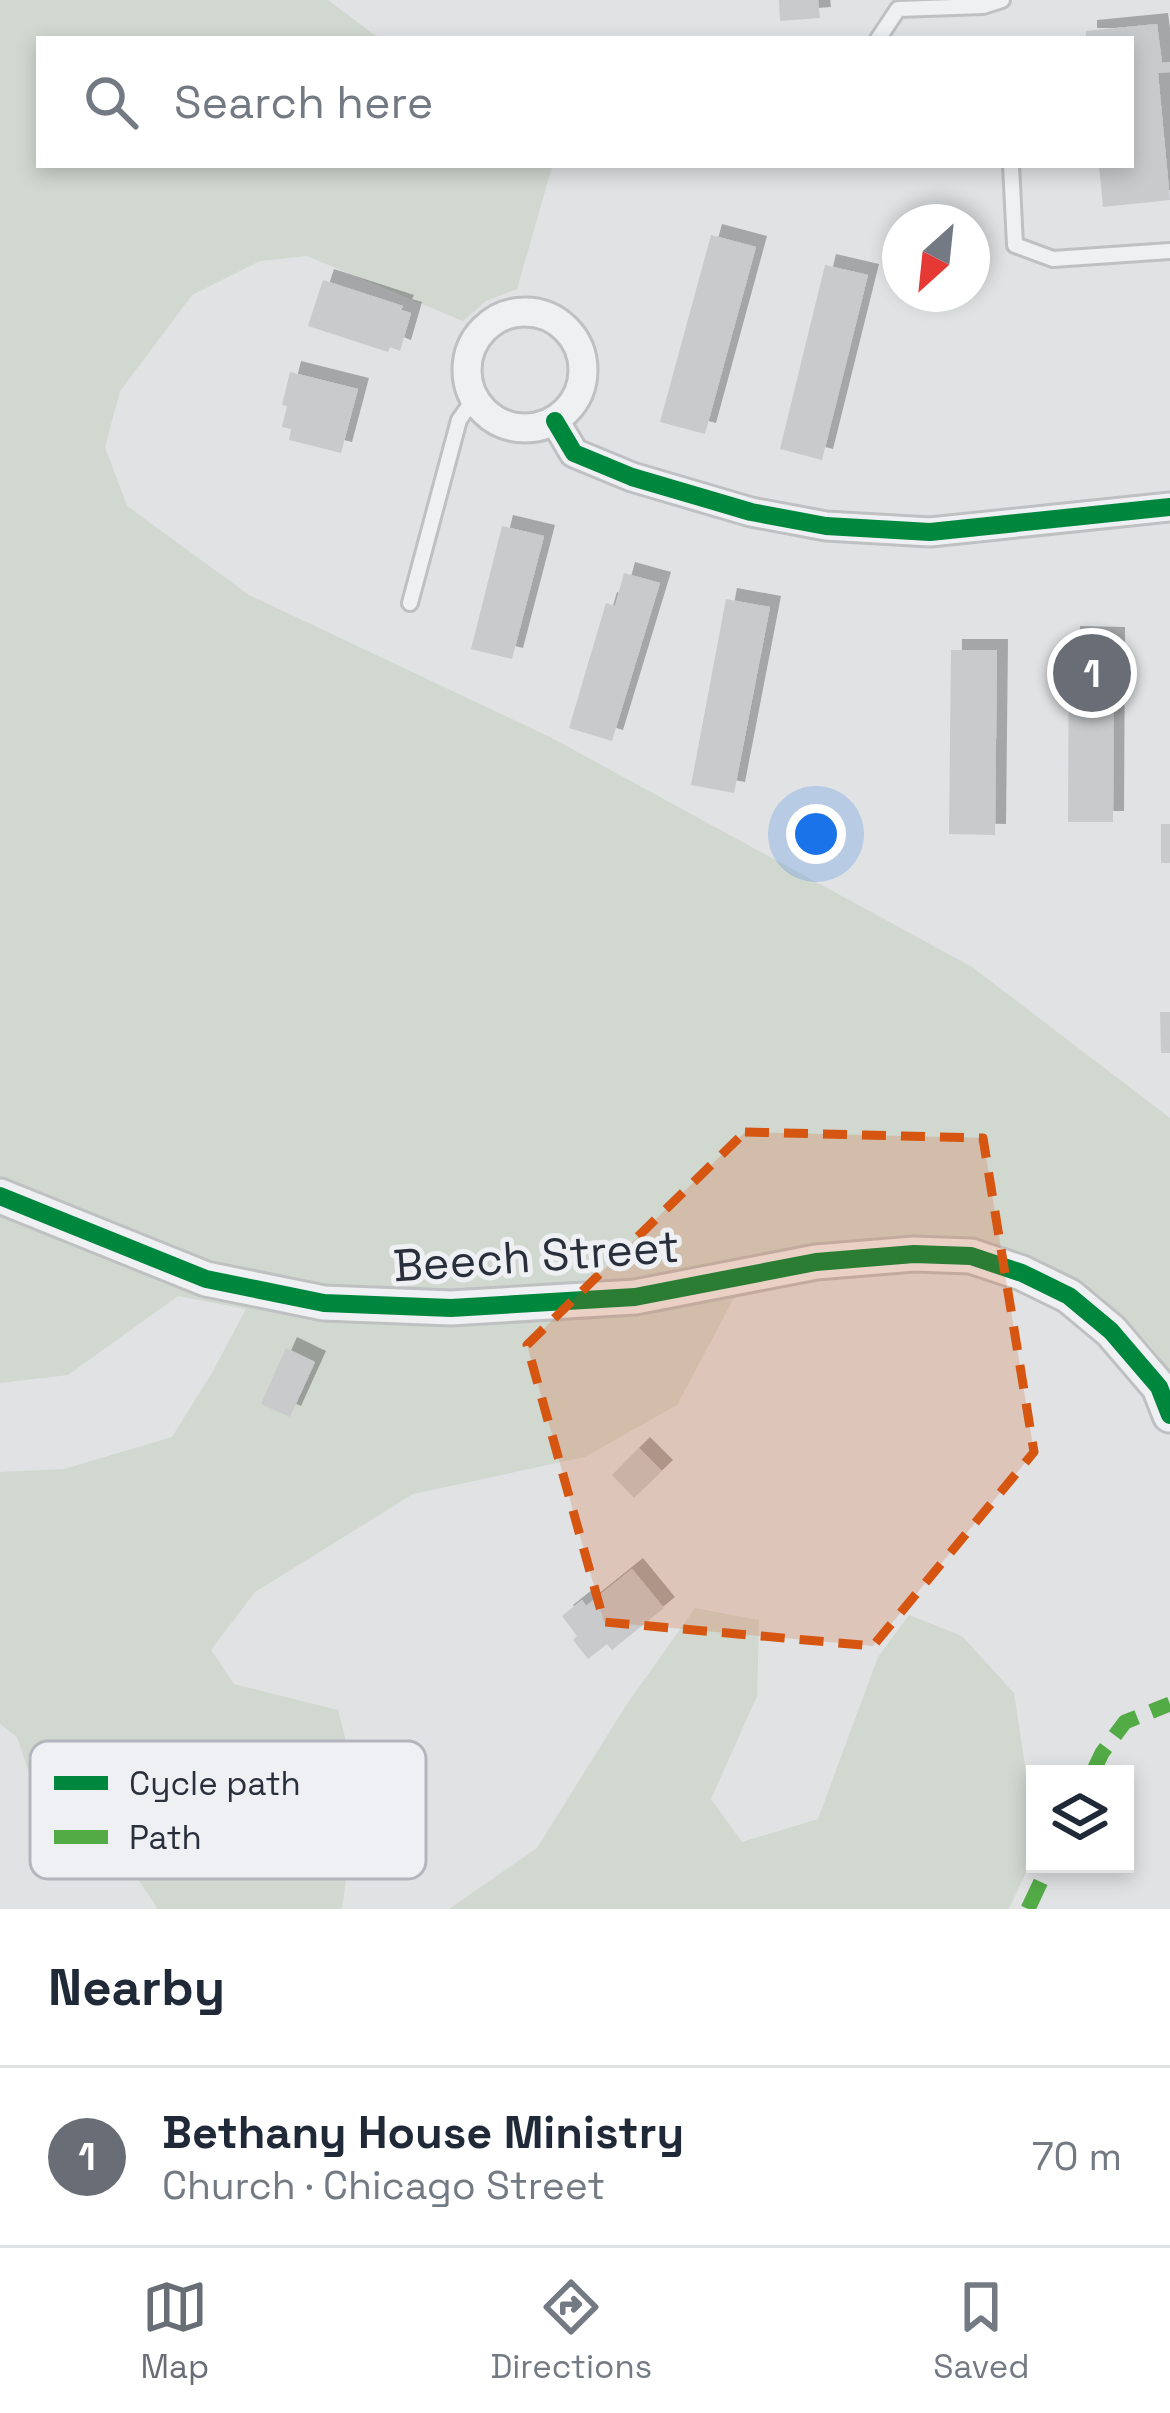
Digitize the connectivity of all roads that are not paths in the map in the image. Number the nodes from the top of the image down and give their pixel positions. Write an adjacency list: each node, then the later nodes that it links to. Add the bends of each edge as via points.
1 (1002, 0): 2 (lane, via 898,9)
2 (880, 36)
3 (1011, 168): 4 (lane, via 1015,245 1053,259)
4 (1170, 251)
5 (474, 399): 6 (street, via 504,425 530,429); 6 (street, via 468,357 483,330 512,314 541,314 570,334 584,374 579,394); 8 (lane, via 459,420)
6 (555, 421): 7 (street, via 574,454 632,477 826,526 930,532)
7 (1170, 507)
8 (410, 603)
9 (0, 1196): 10 (street, Beech Street, via 206,1279 323,1304 451,1308 635,1298 816,1262 971,1256 1069,1296 1159,1387)
10 (1170, 1415)

